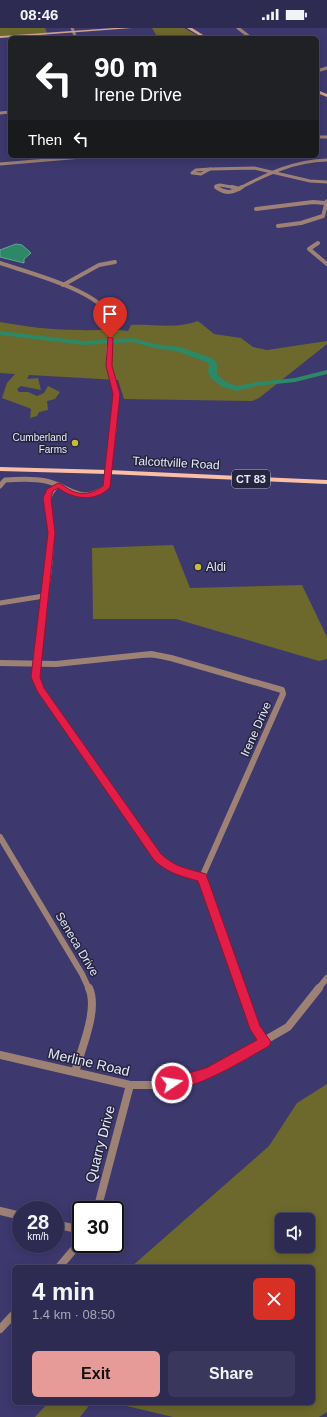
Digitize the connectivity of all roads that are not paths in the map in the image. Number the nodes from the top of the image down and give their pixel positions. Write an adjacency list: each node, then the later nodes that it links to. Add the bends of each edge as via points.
1 (124, 28): 2 (main road); 5 (main road)
2 (130, 28)
3 (189, 28): 7 (main road)
4 (238, 28): 8 (street)
5 (73, 30): 6 (main road)
6 (10, 36)
7 (203, 36)
8 (248, 36)
9 (46, 158): 11 (street)
10 (327, 160): 13 (street, via 297,162)
11 (0, 164)
12 (210, 169): 13 (street, via 239,167)
13 (273, 171): 14 (street, via 309,181); 15 (street)
14 (327, 182)
15 (239, 189): 15 (street, via 231,193 216,186 220,185)
16 (326, 202): 17 (street); 18 (street)
17 (256, 208)
18 (325, 216): 19 (street, via 308,222)
19 (278, 226)
20 (318, 243): 23 (street, via 309,249)
21 (115, 262): 24 (street, via 99,265)
22 (0, 263): 24 (street)
23 (326, 265)
24 (63, 285): 26 (street, via 97,302 110,315 112,323 109,366 116,394)
25 (0, 469): 26 (main road, Talcottville Road / CT 83)
26 (108, 472): 27 (main road, Talcottville Road / CT 83); 28 (street, via 106,487 89,496 78,496)
27 (327, 482)
28 (58, 485): 29 (street, via 47,481 15,479 5,480); 30 (street, via 50,490 47,498 51,533)
29 (0, 486)
30 (44, 596): 31 (street); 33 (street)
31 (0, 603)
32 (0, 663): 33 (street, Irene Drive)
33 (36, 663): 35 (street, via 35,677 40,689 158,857 176,871); 35 (street, Irene Drive, via 56,664 140,655 160,656 282,690 283,694)
34 (0, 837): 39 (street, Seneca Drive, via 92,995 93,1009)
35 (202, 878): 37 (street, via 256,1029)
36 (327, 978): 37 (street, Merline Road, via 288,1027)
37 (265, 1042): 40 (street, Merline Road, via 210,1072 187,1081 158,1086)
38 (0, 1055): 39 (street, Merline Road)
39 (74, 1072): 40 (street, Merline Road)
40 (130, 1085): 41 (street, Quarry Drive)
41 (99, 1201)
42 (0, 1211): 43 (street)
43 (12, 1214)
44 (72, 1252): 45 (street)
45 (61, 1265)
46 (12, 1316): 47 (street)
47 (0, 1329)

